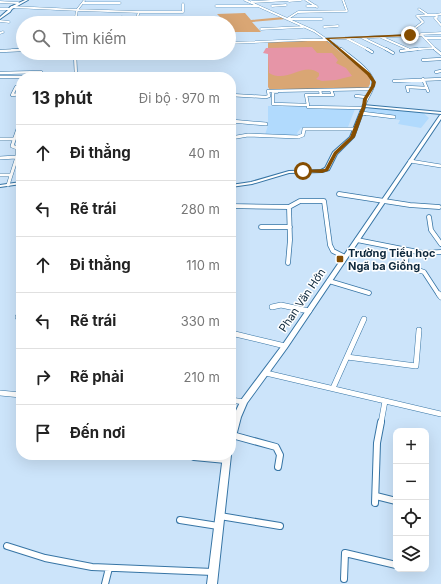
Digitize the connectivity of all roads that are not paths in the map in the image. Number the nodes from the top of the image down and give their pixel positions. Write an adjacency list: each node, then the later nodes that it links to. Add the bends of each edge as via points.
1 (26, 0): 13 (main road)
2 (85, 0): 14 (street)
3 (246, 0): 11 (street)
4 (289, 0): 5 (street); 12 (street)
5 (301, 0)
6 (306, 0): 21 (street, via 317,6)
7 (343, 0): 32 (street, via 348,10 298,12)
8 (105, 1): 10 (street); 14 (street, via 98,4)
9 (0, 2): 13 (street)
10 (120, 2)
11 (250, 2): 12 (street); 20 (street)
12 (261, 2): 18 (street, via 273,6)
13 (18, 3): 22 (main road)
14 (83, 3): 16 (street)
15 (183, 4): 26 (street, via 183,12)
16 (81, 5): 17 (street); 25 (street)
17 (118, 5)
18 (286, 5)
19 (216, 6): 20 (street)
20 (259, 6): 32 (street)
21 (307, 6)
22 (11, 8): 23 (street); 25 (street); 34 (main road)
23 (0, 9)
24 (419, 9): 28 (street)
25 (77, 10): 26 (street); 30 (street)
26 (139, 12): 31 (street)
27 (441, 14): 29 (street)
28 (428, 15): 29 (street); 40 (street, via 417,16 423,22)
29 (436, 15): 36 (street, via 435,18)
30 (76, 16)
31 (138, 16)
32 (288, 19): 33 (street); 38 (street)
33 (322, 19)
34 (0, 20): 35 (street)
35 (8, 20)
36 (441, 25)
37 (338, 26): 39 (street)
38 (304, 27): 41 (street); 46 (street)
39 (324, 27)
40 (415, 28)
41 (261, 29)
42 (441, 33): 43 (street)
43 (422, 34): 44 (street); 46 (street); 48 (street)
44 (380, 36): 45 (street); 54 (street)
45 (361, 37): 47 (street); 61 (street)
46 (328, 38): 47 (street); 51 (street); 78 (street, via 372,78 374,82)
47 (346, 38): 60 (street)
48 (425, 38): 49 (street); 55 (street)
49 (441, 38)
50 (276, 39): 52 (street)
51 (236, 42)
52 (236, 42)
53 (405, 43): 54 (street)
54 (398, 44): 56 (street)
55 (433, 48): 56 (street); 62 (street)
56 (409, 49): 58 (street)
57 (16, 50): 59 (street)
58 (401, 50)
59 (0, 51)
60 (372, 52)
61 (393, 53)
62 (441, 54)
63 (441, 59): 65 (street)
64 (75, 60): 66 (street)
65 (423, 60)
66 (76, 72)
67 (436, 72): 68 (street)
68 (441, 72)
69 (0, 73): 70 (street)
70 (16, 73)
71 (16, 77): 72 (street)
72 (0, 78): 75 (street)
73 (441, 78): 74 (street)
74 (423, 79): 76 (street); 82 (street, via 428,90 407,87)
75 (5, 80)
76 (394, 81)
77 (16, 87): 83 (street, via 12,95)
78 (371, 89): 81 (street); 87 (street)
79 (300, 90): 80 (street); 84 (street, via 268,91 269,96 266,97); 85 (street, via 273,92 273,104 308,105 306,95)
80 (320, 90): 81 (street); 85 (street)
81 (331, 90): 85 (street, via 333,95)
82 (408, 91)
83 (16, 95)
84 (236, 95)
85 (321, 95)
86 (356, 96): 87 (street)
87 (366, 96): 89 (street)
88 (308, 107): 89 (street)
89 (364, 107): 90 (main road); 91 (main road)
90 (361, 113): 93 (street); 96 (main road)
91 (441, 113)
92 (441, 116): 103 (main road, Phan Văn Hớn)
93 (394, 117)
94 (236, 121): 95 (street)
95 (266, 124)
96 (355, 129): 97 (street, via 304,128 303,135 298,137 248,135); 109 (main road, via 351,140 335,153 325,170 289,172)
97 (236, 137)
98 (15, 138): 99 (street); 100 (street, via 12,146)
99 (0, 139)
100 (16, 148)
101 (16, 156): 102 (street); 106 (street)
102 (0, 158)
103 (410, 161): 104 (street); 112 (main road, Phan Văn Hớn)
104 (441, 166)
105 (0, 175): 106 (street)
106 (11, 175): 108 (street)
107 (16, 184): 108 (main road)
108 (8, 185): 110 (main road)
109 (236, 185)
110 (0, 186)
111 (339, 194): 112 (street)
112 (383, 200): 115 (street); 119 (main road, Phan Văn Hớn)
113 (236, 206): 114 (street)
114 (288, 207): 118 (street); 123 (street, via 292,203 304,200 324,200 330,245 333,252)
115 (439, 207)
116 (429, 217): 120 (street, via 431,230)
117 (261, 226): 118 (street)
118 (290, 227): 124 (street)
119 (356, 240): 121 (street); 123 (main road, Phan Văn Hớn)
120 (441, 244)
121 (407, 250): 122 (street, via 423,253); 127 (street, via 406,266 424,272)
122 (441, 252)
123 (345, 257): 125 (main road, Phan Văn Hớn)
124 (288, 263)
125 (329, 281): 126 (street); 129 (main road, Phan Văn Hớn)
126 (368, 293)
127 (441, 297)
128 (272, 307): 129 (street, via 281,305)
129 (309, 311): 133 (main road, Phan Văn Hớn)
130 (364, 319): 134 (street)
131 (419, 330): 134 (street, via 416,366)
132 (236, 334): 133 (street)
133 (285, 346): 135 (main road, Phan Văn Hớn)
134 (347, 357): 136 (street)
135 (266, 373): 136 (street); 141 (main road, Phan Văn Hớn)
136 (333, 388): 140 (street)
137 (0, 393): 138 (street)
138 (16, 395)
139 (236, 401): 141 (street)
140 (385, 401): 142 (street); 147 (street, via 377,443 376,500)
141 (244, 402): 143 (main road, Phan Văn Hớn)
142 (441, 414)
143 (236, 421)
144 (236, 439): 146 (street, via 276,447 280,455)
145 (227, 460): 148 (main road)
146 (278, 467)
147 (393, 501)
148 (220, 516): 150 (main road); 151 (street)
149 (180, 520): 150 (street)
150 (218, 526): 155 (main road)
151 (280, 526)
152 (6, 546): 154 (street, via 45,558)
153 (393, 564): 156 (street, via 345,553)
154 (110, 568): 155 (street); 157 (street)
155 (214, 572): 158 (main road)
156 (344, 579)
157 (105, 584)
158 (212, 584)

